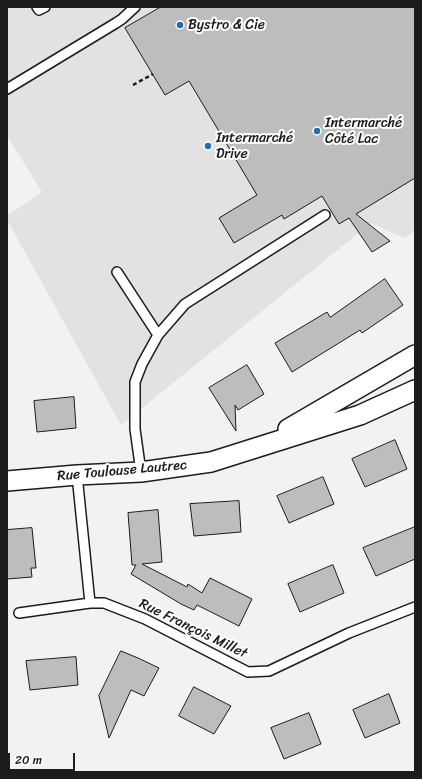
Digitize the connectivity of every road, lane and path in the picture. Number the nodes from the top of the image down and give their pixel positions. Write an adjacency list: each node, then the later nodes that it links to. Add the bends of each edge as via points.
1 (37, 7): 2 (lane, via 39,10)
2 (45, 7)
3 (135, 7): 6 (lane, via 116,24)
4 (152, 74): 5 (path)
5 (133, 85)
6 (7, 89)
7 (325, 215): 9 (lane, via 185,304)
8 (117, 272): 9 (lane)
9 (158, 335): 15 (lane, via 135,382 135,428)
10 (415, 356): 12 (street, Rue Toulouse Lautrec)
11 (415, 390): 13 (street, Rue Toulouse Lautrec)
12 (350, 393): 13 (street); 14 (street, Rue Toulouse Lautrec)
13 (360, 415): 14 (street, Rue Toulouse Lautrec)
14 (259, 446): 15 (street, Rue Toulouse Lautrec, via 211,462)
15 (141, 472): 16 (street, Rue Toulouse Lautrec)
16 (77, 475): 17 (street, Rue Toulouse Lautrec); 18 (lane)
17 (7, 481)
18 (90, 603): 19 (lane, Rue François Millet, via 104,603 145,619 248,672 269,671 349,633); 20 (lane, Rue François Millet)
19 (415, 607)
20 (19, 613)

